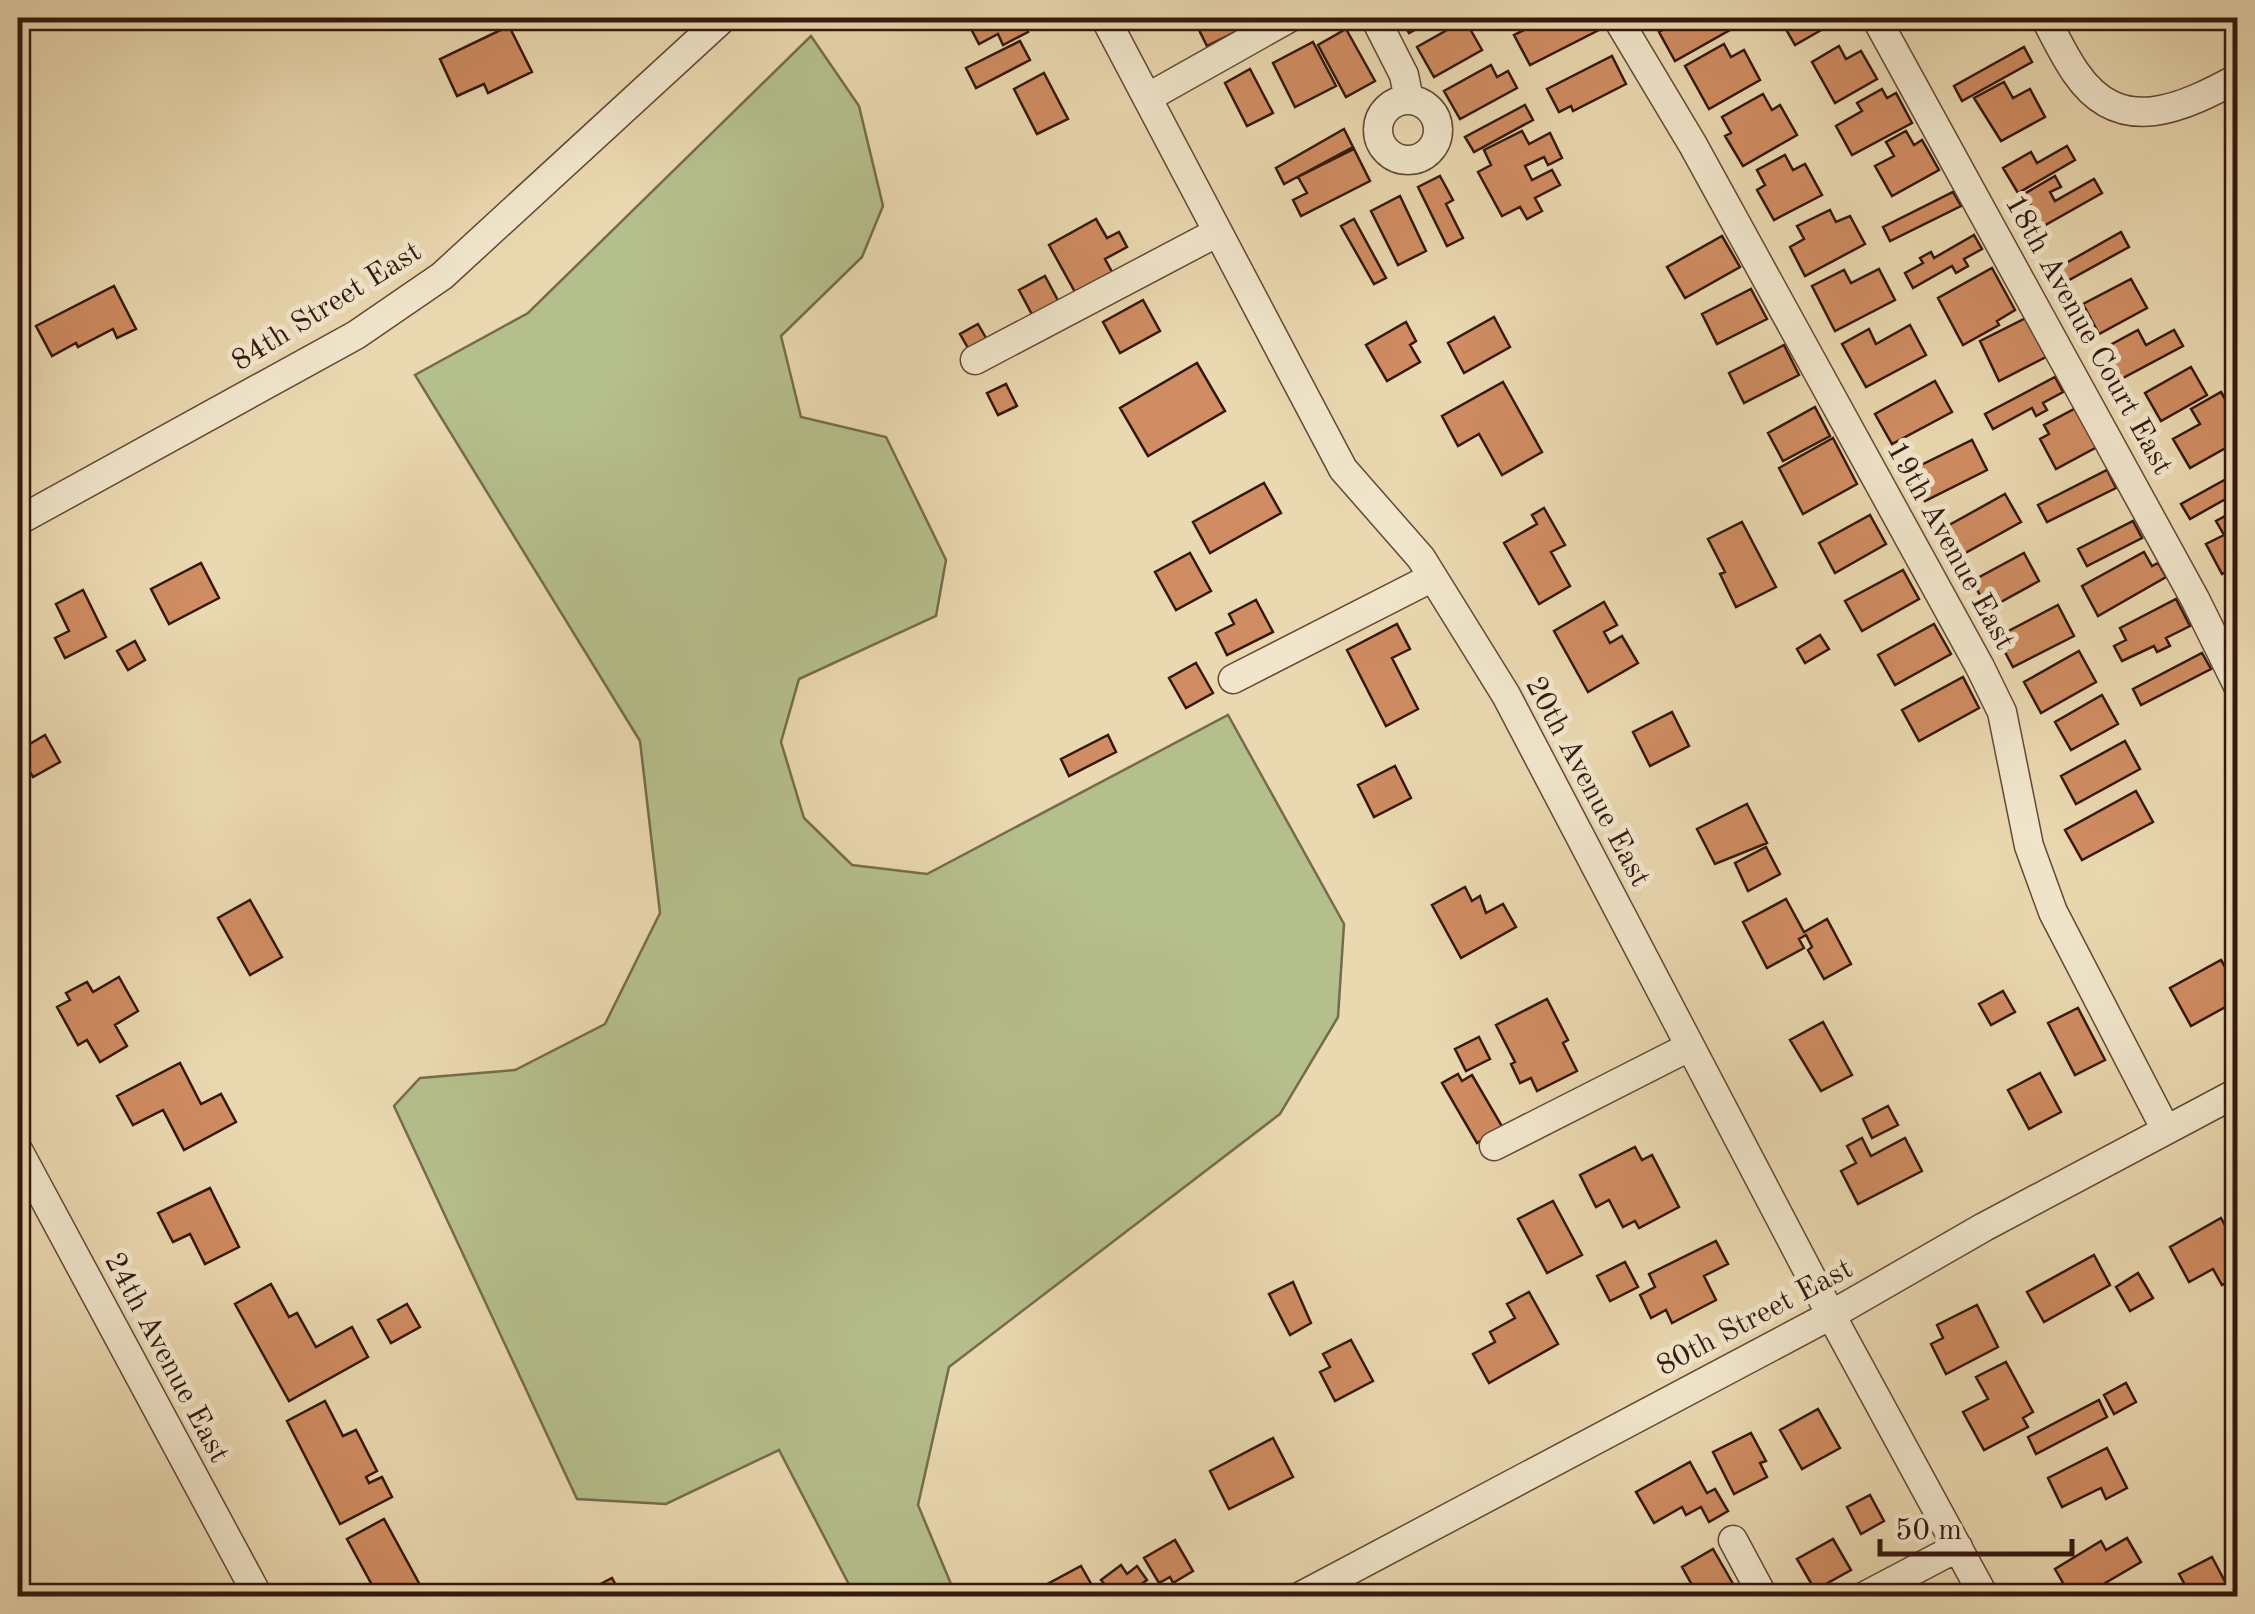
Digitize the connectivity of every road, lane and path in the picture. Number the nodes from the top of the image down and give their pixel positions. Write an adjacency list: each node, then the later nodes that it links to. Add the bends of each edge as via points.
1 (723, 18): 13 (street, 84th Street East, via 442,276 341,343)
2 (1105, 18): 9 (street, 20th Avenue East)
3 (1290, 18): 9 (street)
4 (1375, 18): 10 (street, via 1404,75)
5 (1617, 18): 19 (street, 19th Avenue East, via 2002,712 2030,846 2053,912)
6 (1876, 18): 16 (street, 18th Avenue Court East)
7 (2046, 18): 8 (street, via 2086,86 2131,110 2169,111)
8 (2238, 78)
9 (1148, 98): 11 (street, 20th Avenue East)
10 (1408, 100)
11 (1218, 232): 12 (street); 14 (street, 20th Avenue East, via 1343,469)
12 (975, 360)
13 (18, 521)
14 (1433, 577): 15 (street); 17 (street, 20th Avenue East, via 1506,695)
15 (1233, 679)
16 (2238, 686)
17 (1689, 1047): 20 (street); 22 (street, 20th Avenue East)
18 (2238, 1092): 19 (street, 80th Street East)
19 (2166, 1130): 22 (street, 80th Street East)
20 (1494, 1146)
21 (18, 1150): 25 (street, 24th Avenue East)
22 (1832, 1315): 24 (street, 20th Avenue East); 26 (street, 80th Street East)
23 (1733, 1540): 27 (street)
24 (1958, 1546): 28 (street); 29 (street, 20th Avenue East)
25 (258, 1596)
26 (1301, 1596)
27 (1764, 1596)
28 (1865, 1596)
29 (1984, 1596)

